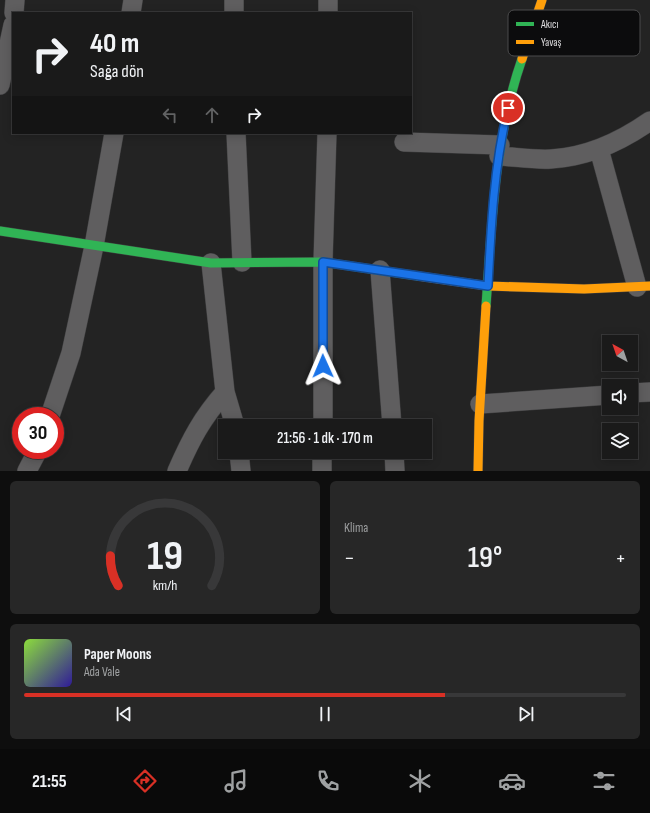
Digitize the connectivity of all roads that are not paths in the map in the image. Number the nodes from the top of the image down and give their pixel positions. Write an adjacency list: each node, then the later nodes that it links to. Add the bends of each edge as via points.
1 (15, 0): 7 (street)
2 (133, 0): 8 (street)
3 (234, 0): 9 (street)
4 (328, 0): 10 (street)
5 (542, 0): 6 (street)
6 (539, 10)
7 (14, 12)
8 (132, 12)
9 (234, 12)
10 (328, 12)
11 (12, 30): 13 (street)
12 (523, 56): 20 (street, via 515,78)
13 (0, 86)
14 (650, 121): 19 (street, via 626,138)
15 (114, 134): 22 (street)
16 (236, 134): 23 (street)
17 (327, 134): 24 (street)
18 (404, 142): 20 (street)
19 (599, 149): 20 (street, via 586,154 551,159); 28 (street)
20 (500, 150): 27 (street, via 493,202)
21 (0, 231): 22 (street)
22 (94, 246): 25 (street); 34 (street, via 71,353)
23 (242, 262): 24 (street); 25 (street)
24 (323, 262): 26 (street); 36 (street)
25 (211, 263): 29 (street)
26 (380, 270): 27 (street); 37 (street)
27 (488, 286): 28 (street, via 584,289); 33 (street)
28 (644, 286)
29 (225, 392): 35 (street); 43 (street, via 207,413 189,442)
30 (650, 392): 31 (street)
31 (638, 393)
32 (602, 395): 33 (street)
33 (480, 404): 47 (street)
34 (53, 407)
35 (233, 419)
36 (323, 419)
37 (391, 419)
38 (33, 459): 42 (street)
39 (240, 459): 44 (street)
40 (322, 459): 45 (street)
41 (394, 459): 46 (street)
42 (27, 471)
43 (177, 471)
44 (242, 471)
45 (322, 471)
46 (395, 471)
47 (478, 471)

